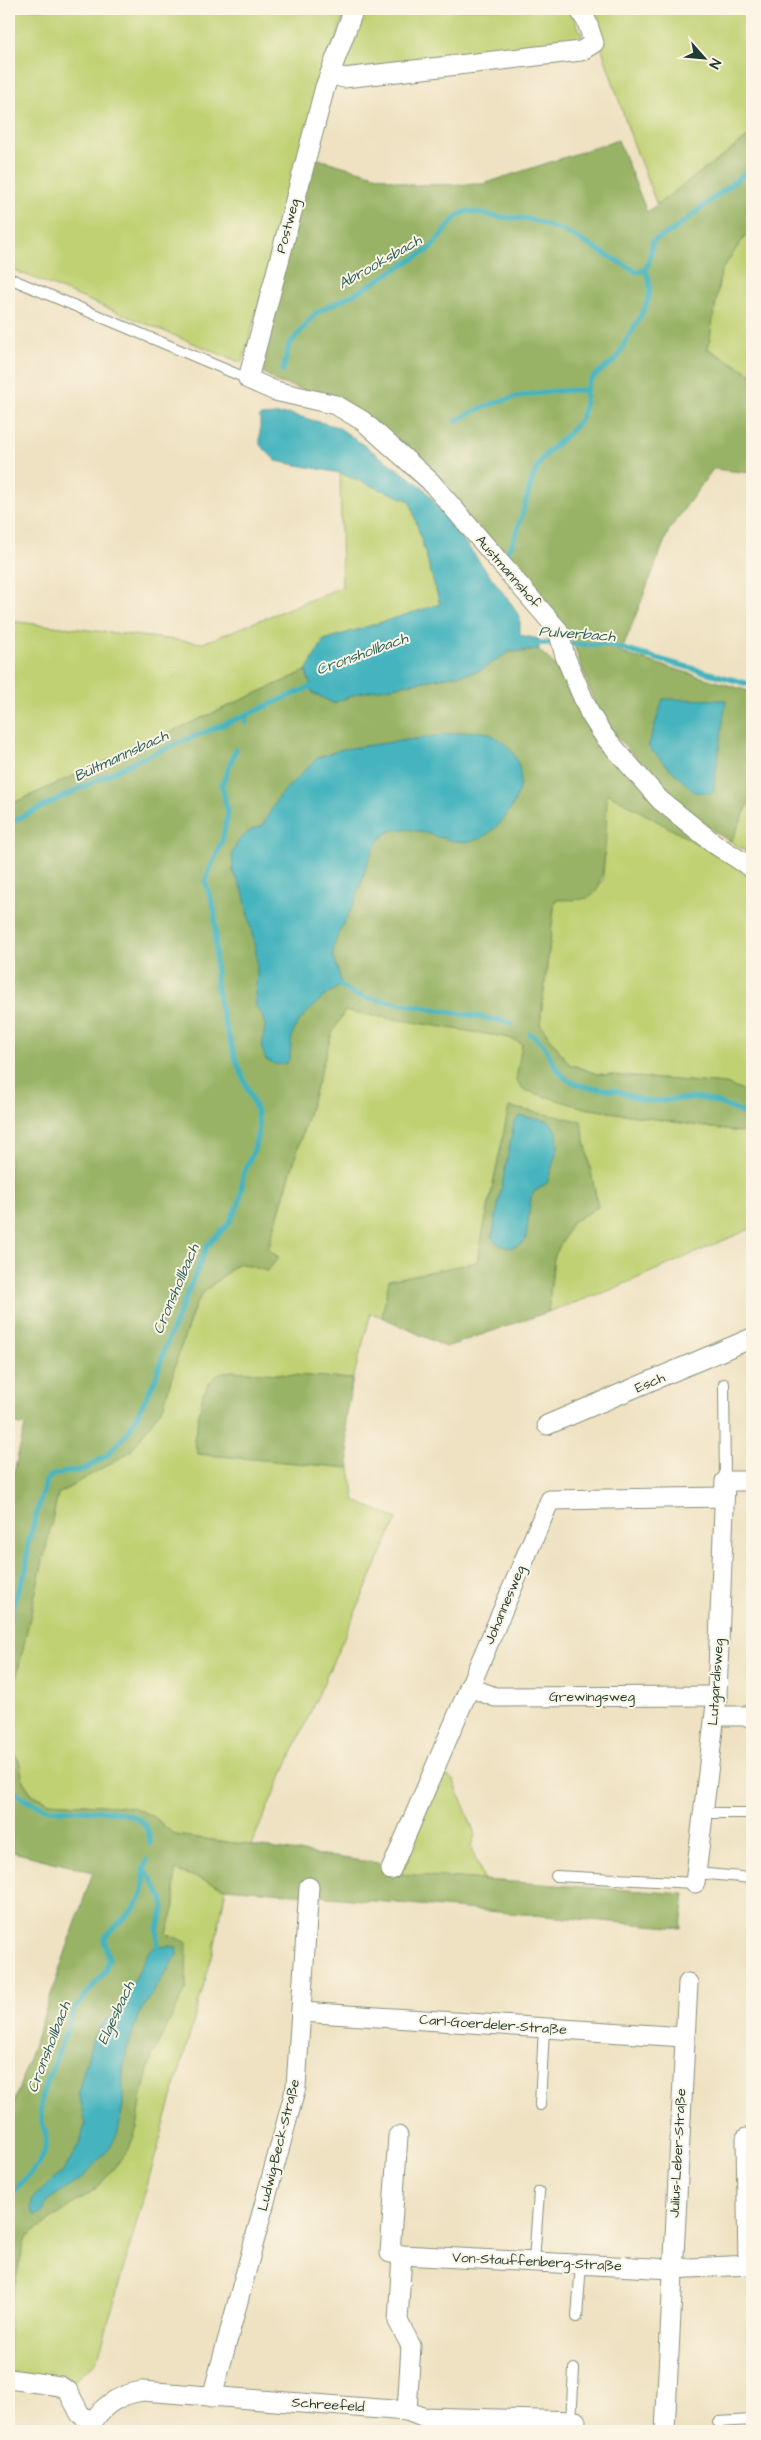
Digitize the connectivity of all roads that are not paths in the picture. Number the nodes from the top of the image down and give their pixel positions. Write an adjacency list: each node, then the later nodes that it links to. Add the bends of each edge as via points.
1 (354, 9): 3 (street, Postweg)
2 (579, 9): 3 (street, via 594,43 581,51 344,78)
3 (330, 74): 5 (street, Postweg)
4 (9, 278): 5 (lane)
5 (248, 379): 6 (street, Austmannshof, via 275,391 336,405 363,421 430,481 558,630 590,714 604,736 660,800 716,845)
6 (752, 868)
7 (752, 1338): 9 (street, Esch)
8 (724, 1384): 11 (lane)
9 (548, 1425)
10 (752, 1481): 11 (street)
11 (724, 1489): 12 (street, Johannesweg, via 550,1500); 13 (street, Lutgardisweg)
12 (470, 1687): 13 (street, Grewingsweg, via 494,1697); 18 (street, Johannesweg)
13 (716, 1696): 14 (street, Lutgardisweg)
14 (715, 1716): 15 (street); 16 (street, Lutgardisweg)
15 (752, 1716)
16 (703, 1813): 17 (lane); 20 (street, Lutgardisweg)
17 (752, 1813)
18 (391, 1870)
19 (556, 1876): 20 (lane)
20 (695, 1878): 21 (lane)
21 (752, 1878)
22 (309, 1887): 24 (street, Ludwig-Beck-Straße)
23 (688, 1983): 26 (street, Julius-Leber-Straße)
24 (301, 2012): 25 (street, Carl-Goerdeler-Straße); 38 (street, Ludwig-Beck-Straße, via 296,2087)
25 (544, 2028): 26 (street, Carl-Goerdeler-Straße); 27 (lane)
26 (684, 2038): 34 (street, Julius-Leber-Straße)
27 (540, 2105)
28 (398, 2136): 31 (street, via 390,2253)
29 (746, 2138): 34 (street, via 748,2264)
30 (539, 2192): 32 (lane)
31 (402, 2255): 32 (street, Von-Stauffenberg-Straße); 39 (street, via 398,2321 411,2346)
32 (534, 2262): 33 (street, Von-Stauffenberg-Straße)
33 (581, 2264): 34 (street, Von-Stauffenberg-Straße); 35 (lane)
34 (672, 2269): 44 (street, Julius-Leber-Straße)
35 (577, 2317)
36 (574, 2369): 41 (lane)
37 (9, 2379): 43 (street, via 68,2390)
38 (212, 2397): 39 (street, Schreefeld); 43 (street, Schreefeld, via 142,2391 127,2393 115,2398)
39 (408, 2411): 41 (street, Schreefeld, via 422,2417)
40 (752, 2420): 42 (lane)
41 (573, 2421)
42 (718, 2422)
43 (90, 2427)
44 (665, 2428)

